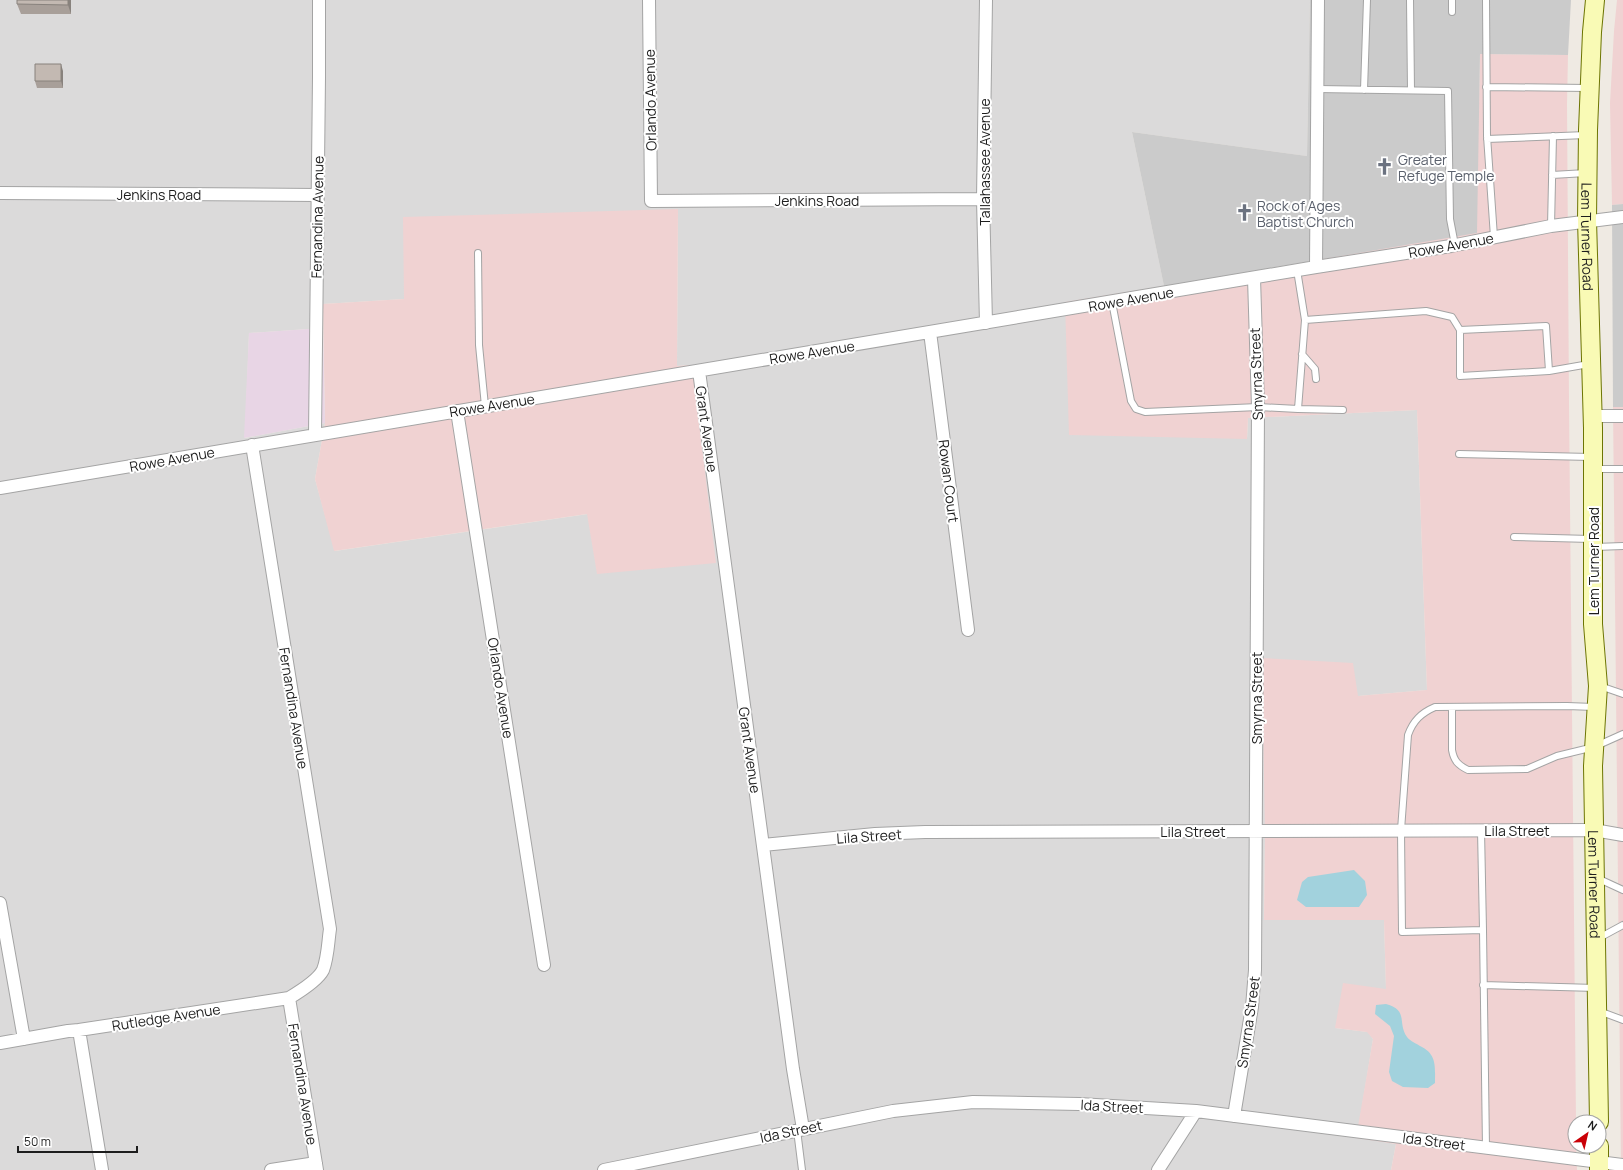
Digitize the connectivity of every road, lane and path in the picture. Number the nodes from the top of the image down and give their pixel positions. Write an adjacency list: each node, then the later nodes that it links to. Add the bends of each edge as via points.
1 (319, 0): 22 (street, Fernandina Avenue)
2 (649, 0): 24 (street, Orlando Avenue)
3 (986, 0): 23 (street, Tallahassee Avenue)
4 (1318, 0): 13 (street)
5 (1367, 0): 14 (lane)
6 (1410, 0): 15 (lane)
7 (1452, 0): 10 (lane)
8 (1486, 0): 11 (lane)
9 (1595, 0): 12 (main road, Lem Turner Road)
10 (1452, 12)
11 (1486, 87): 12 (lane); 18 (lane)
12 (1590, 88): 16 (main road, Lem Turner Road)
13 (1318, 89): 14 (lane); 31 (street)
14 (1364, 90): 15 (lane)
15 (1411, 90): 29 (lane, via 1448,91 1450,219)
16 (1588, 135): 17 (lane); 19 (main road, Lem Turner Road)
17 (1553, 136): 18 (lane); 20 (lane)
18 (1487, 139): 28 (lane)
19 (1588, 173): 20 (lane); 26 (main road, Lem Turner Road)
20 (1552, 175): 27 (lane)
21 (0, 193): 22 (street, Jenkins Road)
22 (318, 195): 53 (street, Fernandina Avenue)
23 (983, 199): 24 (street, Jenkins Road); 36 (street, Tallahassee Avenue)
24 (651, 201)
25 (1623, 217): 26 (street, Rowe Avenue)
26 (1587, 220): 27 (street, Rowe Avenue); 40 (main road, Lem Turner Road)
27 (1551, 226): 28 (street, Rowe Avenue)
28 (1494, 237): 29 (street, Rowe Avenue)
29 (1455, 245): 31 (street, Rowe Avenue)
30 (478, 253): 45 (lane, via 479,345)
31 (1316, 267): 32 (street, Rowe Avenue)
32 (1297, 270): 33 (street, Rowe Avenue); 35 (lane)
33 (1254, 278): 34 (street, Rowe Avenue); 46 (street, Smyrna Street)
34 (1112, 302): 36 (street, Rowe Avenue); 46 (lane, via 1131,401 1136,409 1145,412)
35 (1305, 320): 37 (lane, via 1426,311 1452,316); 39 (lane)
36 (986, 323): 38 (street, Rowe Avenue)
37 (1460, 330): 42 (lane, via 1546,326); 42 (lane, via 1460,376)
38 (930, 332): 41 (street, Rowe Avenue); 62 (street, Rowan Court)
39 (1302, 354): 43 (lane, via 1315,369); 47 (lane)
40 (1591, 364): 42 (lane); 51 (main road, Lem Turner Road)
41 (699, 371): 45 (street, Rowe Avenue); 74 (street, Grant Avenue)
42 (1549, 372)
43 (1316, 379)
44 (1317, 402): 48 (lane)
45 (485, 406): 50 (street, Rowe Avenue)
46 (1258, 407): 47 (lane); 69 (street, Smyrna Street)
47 (1298, 409): 48 (lane)
48 (1317, 409): 49 (lane)
49 (1343, 410)
50 (457, 411): 53 (street, Rowe Avenue); 81 (street, Orlando Avenue)
51 (1592, 416): 52 (street); 56 (main road, Lem Turner Road)
52 (1623, 416)
53 (314, 434): 54 (street, Rowe Avenue)
54 (252, 445): 58 (street, Rowe Avenue); 82 (street, Fernandina Avenue, via 330,929 328,952)
55 (1459, 454): 56 (lane)
56 (1593, 463): 57 (lane); 60 (main road, Lem Turner Road)
57 (1623, 470)
58 (0, 488)
59 (1514, 537): 60 (lane)
60 (1593, 543): 61 (lane); 63 (main road, Lem Turner Road, via 1593,624)
61 (1623, 546)
62 (968, 630)
63 (1598, 686): 64 (lane); 66 (main road, Lem Turner Road)
64 (1623, 694)
65 (1452, 707): 66 (lane); 68 (lane, via 1453,756 1460,766 1468,770 1527,769 1557,756); 70 (lane, via 1435,707 1425,711 1418,716 1411,728 1408,736)
66 (1597, 707): 68 (main road, Lem Turner Road)
67 (1623, 734): 68 (lane)
68 (1594, 747): 72 (main road, Lem Turner Road)
69 (1256, 830): 70 (street, Lila Street); 74 (street, Lila Street, via 925,832 875,834); 93 (street, Smyrna Street, via 1256,970)
70 (1401, 830): 71 (street, Lila Street); 79 (lane, via 1402,932)
71 (1481, 830): 72 (street, Lila Street); 79 (lane)
72 (1594, 830): 73 (street, Lila Street); 75 (main road, Lem Turner Road)
73 (1623, 836)
74 (763, 845): 94 (street, Grant Avenue)
75 (1595, 877): 76 (lane); 80 (main road, Lem Turner Road)
76 (1623, 890)
77 (0, 903): 89 (street)
78 (1623, 925): 80 (lane)
79 (1483, 930): 83 (lane)
80 (1596, 940): 84 (main road, Lem Turner Road)
81 (544, 965)
82 (322, 971): 85 (street, Rutledge Avenue)
83 (1483, 985): 84 (lane); 95 (lane)
84 (1597, 988): 86 (main road, Lem Turner Road)
85 (289, 998): 88 (street, Rutledge Avenue); 98 (street, Fernandina Avenue)
86 (1597, 1010): 87 (lane); 92 (main road, Lem Turner Road)
87 (1623, 1020)
88 (79, 1030): 89 (street, Rutledge Avenue); 99 (street)
89 (24, 1039): 90 (street, Rutledge Avenue)
90 (0, 1043)
91 (1196, 1111): 93 (street, Ida Street); 94 (street, Ida Street, via 1079,1104 973,1102 893,1111); 103 (street)
92 (1599, 1114)
93 (1234, 1116): 95 (street, Ida Street)
94 (800, 1129): 101 (street, Ida Street); 102 (lane)
95 (1486, 1148): 96 (street, Ida Street)
96 (1599, 1159): 97 (street, Ida Street)
97 (1623, 1165)
98 (316, 1167): 100 (street)
99 (102, 1170)
100 (271, 1170)
101 (604, 1170)
102 (802, 1170)
103 (1158, 1170)

